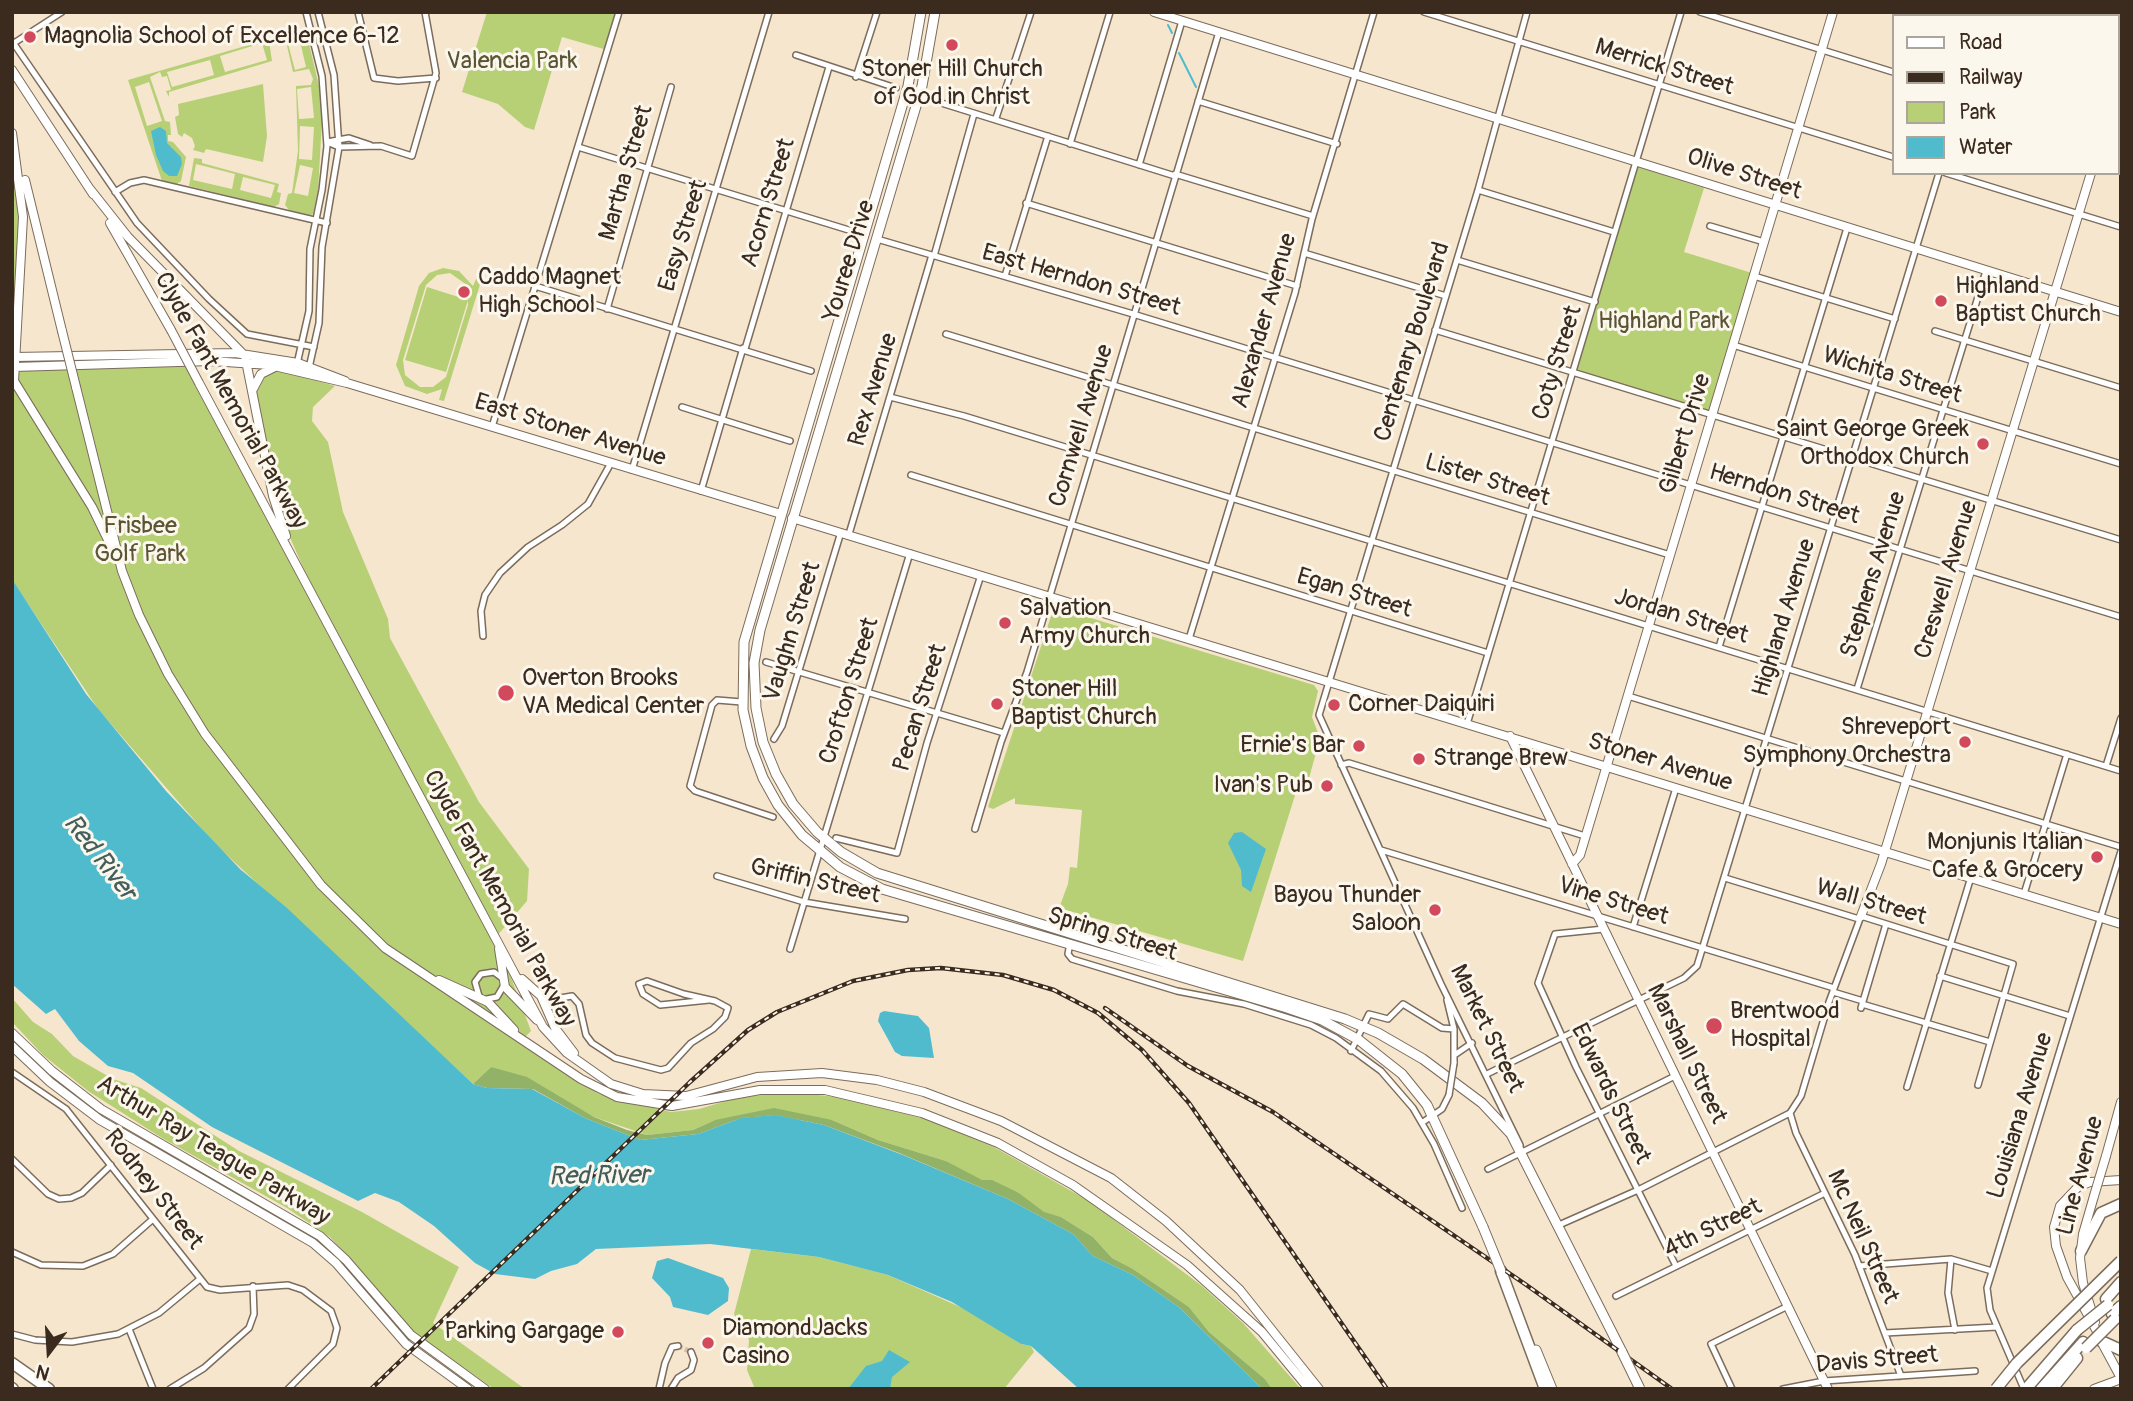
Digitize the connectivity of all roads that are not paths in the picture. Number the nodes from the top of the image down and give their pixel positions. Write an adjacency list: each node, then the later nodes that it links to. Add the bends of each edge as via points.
1 (62, 12): 22 (street)
2 (306, 12): 44 (street, via 322,76)
3 (318, 12): 43 (street, via 334,75)
4 (358, 12): 31 (street, via 374,78)
5 (425, 12): 31 (street)
6 (619, 12): 48 (street)
7 (768, 12): 59 (street, Easy Street)
8 (877, 12): 30 (street)
9 (922, 12): 73 (main road, Youree Drive, via 912,74)
10 (935, 12): 35 (main road, Youree Drive)
11 (1031, 12): 38 (street)
12 (1110, 12): 45 (street)
13 (1154, 12): 20 (street, Olive Street)
14 (1374, 12): 29 (street, Alexander Avenue)
15 (1424, 12): 23 (street, Merrick Street)
16 (1527, 12): 23 (street, Centenary Boulevard)
17 (1681, 12): 32 (street, Coty Street)
18 (1700, 12): 24 (street)
19 (1833, 12): 24 (street, Gilbert Drive)
20 (1182, 21): 21 (street, Olive Street); 52 (street)
21 (1219, 32): 29 (street, Olive Street); 36 (street, Cornwell Avenue)
22 (13, 42): 61 (street)
23 (1519, 42): 32 (street, Merrick Street); 39 (street, Centenary Boulevard)
24 (1822, 50): 28 (street); 40 (street, Gilbert Drive)
25 (796, 55): 26 (street)
26 (829, 67): 30 (street); 64 (street, Acorn Street)
27 (12, 70): 58 (street, Clyde Fant Memorial Parkway)
28 (1892, 72)
29 (1356, 74): 39 (street, Olive Street); 46 (street, Alexander Avenue)
30 (856, 76): 34 (street)
31 (436, 78): 47 (street, via 412,156)
32 (1660, 85): 40 (street, Merrick Street); 51 (street, Coty Street)
33 (671, 87): 53 (street, Martha Street)
34 (896, 88)
35 (919, 96): 37 (street); 74 (main road, Youree Drive)
36 (1198, 101): 46 (street); 54 (street, Cornwell Avenue)
37 (974, 114): 38 (street); 79 (street, Rex Avenue)
38 (996, 118): 42 (street)
39 (1498, 118): 51 (street, Olive Street); 60 (street, Centenary Boulevard)
40 (1798, 128): 50 (street, Merrick Street); 63 (street, Gilbert Drive)
41 (12, 131): 108 (street, via 23,217); 158 (street, Clyde Fant Memorial Parkway, bridge)
42 (1048, 136): 45 (street); 62 (street)
43 (339, 137): 44 (street); 47 (street); 49 (street)
44 (327, 142): 49 (street); 67 (street)
45 (1070, 144): 52 (street)
46 (1337, 144): 66 (street, Alexander Avenue)
47 (370, 145): 49 (street)
48 (578, 145): 53 (street); 84 (street)
49 (339, 147): 68 (street)
50 (1892, 157)
51 (1636, 161): 63 (street, Olive Street); 72 (street, Coty Street)
52 (1139, 165): 54 (street)
53 (648, 168): 59 (street); 90 (street, Martha Street)
54 (1175, 175): 66 (street); 76 (street, Cornwell Avenue)
55 (1938, 175): 77 (street, Highland Avenue)
56 (1952, 175): 65 (street)
57 (2090, 175): 65 (street, Creswell Avenue)
58 (90, 189): 98 (street, via 128,237); 160 (street, Clyde Fant Memorial Parkway, bridge)
59 (717, 189): 64 (street); 94 (street, Easy Street)
60 (1478, 190): 72 (street); 80 (street, Centenary Boulevard)
61 (115, 192): 67 (street, via 144,180); 100 (street, via 145,232 240,330)
62 (1026, 203): 76 (street); 82 (street)
63 (1775, 205): 71 (street, Olive Street); 75 (street, Gilbert Drive)
64 (786, 211): 73 (street); 103 (street, Acorn Street)
65 (2078, 214): 70 (street); 86 (street, Creswell Avenue)
66 (1313, 216): 78 (street, Alexander Avenue)
67 (316, 220): 68 (street); 100 (street)
68 (327, 223): 102 (street)
69 (1710, 226): 75 (street)
70 (2121, 227)
71 (1847, 228): 77 (street, Olive Street); 88 (street)
72 (1614, 232): 89 (street, Coty Street)
73 (864, 235): 74 (main road); 147 (main road, Youree Drive)
74 (877, 239): 79 (street, East Herndon Street); 148 (main road, Youree Drive)
75 (1764, 242): 83 (street, Gilbert Drive)
76 (1154, 244): 85 (street); 92 (street, Cornwell Avenue)
77 (1916, 249): 81 (street, Olive Street); 93 (street, Highland Avenue)
78 (1304, 253): 85 (street, Alexander Avenue); 87 (street)
79 (933, 256): 82 (street, East Herndon Street); 121 (street, Rex Avenue)
80 (1457, 260): 87 (street, Centenary Boulevard); 89 (street)
81 (1986, 271): 86 (street, Olive Street); 99 (street, Stephens Avenue)
82 (1005, 276): 92 (street, East Herndon Street)
83 (1754, 276): 88 (street); 101 (street, Gilbert Drive)
84 (535, 286): 90 (street); 127 (street)
85 (1297, 286): 106 (street, Alexander Avenue)
86 (2055, 292): 91 (street, Olive Street); 109 (street, Creswell Avenue)
87 (1446, 296): 95 (street, Centenary Boulevard)
88 (1825, 297): 93 (street); 113 (street)
89 (1595, 302): 116 (street, Coty Street)
90 (607, 309): 94 (street)
91 (2121, 312)
92 (1133, 314): 106 (street, East Herndon Street); 117 (street, Cornwell Avenue)
93 (1895, 319): 118 (street, Highland Avenue)
94 (674, 329): 103 (street); 137 (street, Easy Street)
95 (1435, 330): 116 (street); 122 (street, Centenary Boulevard)
96 (1935, 331): 99 (street)
97 (947, 334): 117 (street, Lister Street)
98 (225, 337): 104 (street); 105 (street)
99 (1965, 340): 109 (street); 124 (street, Stephens Avenue)
100 (302, 344): 102 (street); 112 (street)
101 (1733, 345): 113 (street, Wichita Street); 125 (street, Gilbert Drive)
102 (314, 347): 114 (street)
103 (744, 349): 115 (street); 126 (street, Acorn Street)
104 (222, 352): 105 (street, East Stoner Avenue); 107 (street); 108 (street, East Stoner Avenue)
105 (243, 353): 110 (street); 112 (street, East Stoner Avenue)
106 (1275, 358): 122 (street, Herndon Street); 128 (street, Alexander Avenue)
107 (211, 361): 108 (street, East Stoner Avenue); 110 (street, East Stoner Avenue)
108 (13, 362): 158 (street, via 17,386 96,514)
109 (2034, 362): 119 (street); 129 (street, Creswell Avenue)
110 (248, 363): 111 (street, East Stoner Avenue); 120 (street)
111 (277, 367): 112 (street, East Stoner Avenue); 120 (street, via 261,374)
112 (297, 367): 114 (street, East Stoner Avenue)
113 (1804, 367): 118 (street, Wichita Street); 130 (street)
114 (308, 370): 127 (street, East Stoner Avenue)
115 (811, 371)
116 (1573, 372): 125 (street); 132 (street, Coty Street)
117 (1112, 384): 128 (street, Lister Street); 133 (street, Cornwell Avenue)
118 (1874, 388): 124 (street, Wichita Street); 134 (street, Highland Avenue)
119 (2121, 388)
120 (253, 392): 160 (street, via 278,513)
121 (890, 397): 133 (street, Jordan Street); 151 (street, Rex Avenue)
122 (1414, 400): 132 (street, Herndon Street); 138 (street, Centenary Boulevard)
123 (682, 407): 126 (street)
124 (1944, 410): 129 (street, Wichita Street); 140 (street, Stephens Avenue)
125 (1712, 415): 130 (street); 141 (street, Gilbert Drive)
126 (723, 419): 131 (street); 142 (street, Acorn Street)
127 (492, 427): 135 (street, East Stoner Avenue)
128 (1253, 428): 138 (street, Lister Street); 143 (street, Alexander Avenue)
129 (2013, 431): 136 (street, Wichita Street); 144 (street, Creswell Avenue)
130 (1783, 437): 134 (street); 145 (street)
131 (790, 441)
132 (1552, 442): 141 (street, Herndon Street); 146 (street, Coty Street)
133 (1091, 455): 143 (street, Jordan Street); 149 (street, Cornwell Avenue)
134 (1853, 458): 140 (street); 150 (street, Highland Avenue)
135 (611, 463): 137 (street, East Stoner Avenue); 167 (street, via 587,504 507,564 491,585 481,611)
136 (2121, 464)
137 (632, 470): 142 (street, East Stoner Avenue)
138 (1392, 470): 146 (street, Lister Street); 152 (street, Centenary Boulevard)
139 (911, 475): 149 (street, Egan Street)
140 (1922, 479): 144 (street); 154 (street, Stephens Avenue)
141 (1691, 485): 145 (street, Herndon Street); 156 (street, Gilbert Drive)
142 (701, 491): 147 (street, East Stoner Avenue)
143 (1231, 498): 152 (street, Jordan Street); 157 (street, Alexander Avenue)
144 (1992, 500): 153 (street); 159 (street, Creswell Avenue)
145 (1762, 506): 150 (street, Herndon Street); 169 (street)
146 (1531, 513): 156 (street, Lister Street); 162 (street, Coty Street)
147 (780, 514): 148 (main road); 178 (main road, Spring Street, via 744,642)
148 (792, 518): 151 (street); 200 (main road, Spring Street, via 756,648 755,708 776,775 793,804)
149 (1070, 525): 157 (street, Egan Street); 163 (street, Cornwell Avenue)
150 (1831, 528): 154 (street, Herndon Street); 172 (street, Highland Avenue)
151 (845, 533): 155 (street); 173 (street, Vaughn Street)
152 (1371, 540): 162 (street, Jordan Street); 164 (street, Centenary Boulevard)
153 (2121, 540)
154 (1900, 549): 159 (street, Herndon Street); 175 (street, Stephens Avenue)
155 (911, 553): 161 (street); 176 (street, Crofton Street)
156 (1670, 555): 166 (street, Gilbert Drive)
157 (1210, 568): 164 (street, Egan Street); 168 (street, Alexander Avenue)
158 (122, 571): 225 (street, Clyde Fant Memorial Parkway, via 158,655 205,734 332,898 378,943)
159 (1970, 571): 165 (street, Herndon Street); 179 (street, Creswell Avenue)
160 (301, 572): 220 (street, Clyde Fant Memorial Parkway)
161 (981, 575): 163 (street); 180 (street, Pecan Street)
162 (1509, 583): 166 (street, Jordan Street); 170 (street, Coty Street)
163 (1050, 596): 168 (street); 183 (street, Cornwell Avenue)
164 (1349, 610): 170 (street, Egan Street); 174 (street, Centenary Boulevard)
165 (2121, 617)
166 (1649, 626): 169 (street, Jordan Street); 177 (street, Gilbert Drive)
167 (483, 636)
168 (1189, 639): 174 (street, Stoner Avenue)
169 (1719, 647): 172 (street, Jordan Street)
170 (1488, 653): 182 (street, Coty Street)
171 (766, 662): 173 (street)
172 (1788, 668): 175 (street, Jordan Street); 185 (street, Highland Avenue)
173 (798, 672): 176 (street); 186 (street, Vaughn Street)
174 (1328, 681): 182 (street, Stoner Avenue); 188 (street, Market Street, via 1320,719)
175 (1857, 690): 179 (street, Jordan Street)
176 (868, 692): 180 (street); 200 (street, Crofton Street)
177 (1628, 696): 185 (street); 189 (street, Gilbert Drive)
178 (742, 702): 195 (street, via 718,700 712,705 690,786); 204 (main road, Spring Street, via 763,778 793,825)
179 (1927, 711): 187 (street, Jordan Street); 192 (street, Creswell Avenue)
180 (937, 713): 183 (street); 201 (street, Pecan Street, via 897,853)
181 (2121, 718): 190 (street)
182 (1468, 724): 184 (street, Stoner Avenue)
183 (1004, 733): 198 (street, Cornwell Avenue)
184 (1510, 736): 189 (street, Stoner Avenue); 197 (street, Marshall Street)
185 (1767, 738): 192 (street); 194 (street, Highland Avenue)
186 (774, 739)
187 (2067, 754): 190 (street, Jordan Street); 196 (street)
188 (1341, 765): 197 (street, via 1349,763); 203 (street, Market Street)
189 (1606, 766): 193 (street, Stoner Avenue); 199 (street, Gilbert Drive)
190 (2106, 766): 191 (street, Jordan Street)
191 (2121, 771)
192 (1906, 781): 196 (street); 205 (street, Creswell Avenue)
193 (1676, 788): 194 (street, Stoner Avenue); 218 (street)
194 (1746, 809): 205 (street, Stoner Avenue); 209 (street, Highland Avenue)
195 (773, 817)
196 (2046, 824): 202 (street); 210 (street)
197 (1553, 826): 199 (street); 206 (street, Marshall Street)
198 (975, 829)
199 (1586, 836): 206 (street, Gilbert Drive)
200 (824, 838): 204 (street, Crofton Street); 221 (main road, Spring Street, via 858,863 897,881)
201 (836, 838)
202 (2121, 849): 213 (street, Louisiana Avenue)
203 (1381, 850): 212 (street, Vine Street); 229 (street, Market Street)
204 (820, 851): 211 (street); 221 (main road, Spring Street, via 851,873 892,892)
205 (1885, 851): 208 (street, Stoner Avenue); 214 (street, Creswell Avenue)
206 (1572, 863): 212 (street, Marshall Street)
207 (717, 876): 211 (street, Griffin Street)
208 (1971, 877): 210 (street, Stoner Avenue); 222 (street)
209 (1725, 878): 214 (street, Wall Street); 224 (street, Highland Avenue)
210 (2024, 894): 213 (street, Stoner Avenue)
211 (804, 902): 215 (street, Griffin Street); 223 (street)
212 (1597, 915): 218 (street, Vine Street); 219 (street, Marshall Street)
213 (2101, 917): 216 (street, Stoner Avenue); 237 (street, Louisiana Avenue)
214 (1860, 918): 217 (street, Wall Street); 230 (street, Creswell Avenue)
215 (905, 919)
216 (2119, 923)
217 (1886, 924): 222 (street, Wall Street); 236 (street)
218 (1633, 927): 224 (street, Vine Street)
219 (1604, 929): 234 (street, Marshall Street); 243 (street, Edwards Street, via 1555,933 1538,983)
220 (496, 937): 226 (street, Clyde Fant Memorial Parkway); 228 (street)
221 (1072, 939): 240 (main road, Spring Street); 244 (main road, Spring Street, via 1305,1014); 248 (street, via 1068,954 1072,959 1311,1026)
222 (1951, 944): 227 (street); 231 (street, Wall Street, via 2009,961 2013,967)
223 (790, 948)
224 (1703, 948): 230 (street, Vine Street); 234 (street, Highland Avenue, via 1689,975)
225 (406, 962): 232 (street); 249 (street, Clyde Fant Memorial Parkway)
226 (516, 972): 235 (street); 239 (street, Clyde Fant Memorial Parkway)
227 (1940, 976): 231 (street); 238 (street)
228 (503, 982): 232 (street, via 497,997); 232 (street, via 494,972 481,974 475,986); 239 (street)
229 (1441, 984): 241 (street); 246 (street, Market Street)
230 (1834, 990): 236 (street, Vine Street); 258 (street, Creswell Avenue, via 1801,1096)
231 (2004, 996): 237 (street); 245 (street)
232 (481, 998): 249 (street)
233 (709, 1000): 233 (street, via 660,1005 643,995 639,984 647,981); 235 (street, via 726,1005 725,1017 661,1070 615,1058 592,1043 572,996)
234 (1638, 1000): 243 (street, Highland Avenue); 253 (street, Marshall Street)
235 (543, 1001): 254 (street, via 564,1043)
236 (1862, 1004): 238 (street, Vine Street)
237 (2070, 1016): 285 (street, Louisiana Avenue)
238 (1926, 1024): 245 (street, Vine Street); 256 (street)
239 (543, 1027): 254 (street, Clyde Fant Memorial Parkway, via 567,1053)
240 (1365, 1027): 241 (street, via 1369,1013 1388,1018 1405,1004 1441,1028); 244 (street); 264 (main road, Spring Street, via 1412,1052 1482,1103)
241 (1454, 1029): 250 (street)
242 (12, 1032): 314 (street, Arthur Ray Teague Parkway, via 101,1109 315,1232 346,1260 411,1335)
243 (1562, 1037): 252 (street, Highland Avenue); 259 (street, Edwards Street)
244 (1359, 1040): 248 (street); 260 (main road, Spring Street, via 1402,1074)
245 (1990, 1042): 255 (street)
246 (1472, 1043): 250 (street, via 1459,1049); 252 (street, Market Street)
247 (12, 1046): 313 (street, Arthur Ray Teague Parkway, via 100,1119 313,1243 410,1347)
248 (1351, 1051): 262 (street, via 1381,1071)
249 (548, 1057): 317 (street, Clyde Fant Memorial Parkway, via 608,1093 645,1103 685,1105 771,1089 825,1090 884,1102 972,1131 1065,1180 1187,1265 1255,1325)
250 (1455, 1060): 260 (street, bridge, via 1445,1106)
251 (12, 1072): 267 (street, Rodney Street, via 62,1105)
252 (1487, 1074): 264 (street, Market Street)
253 (1675, 1076): 259 (street); 265 (street, Marshall Street)
254 (602, 1079): 318 (street, Clyde Fant Memorial Parkway, via 634,1092 676,1096 768,1075 844,1075 915,1089 978,1111 1100,1171 1137,1197 1240,1290)
255 (1978, 1085)
256 (1907, 1087)
257 (2120, 1106): 261 (street, Line Avenue)
258 (1790, 1113): 265 (street); 271 (street, Mc Neil Street)
259 (1599, 1114): 264 (street); 270 (street, Edwards Street)
260 (1433, 1115): 262 (street); 284 (main road, Spring Street, bridge)
261 (2116, 1119): 263 (street); 272 (street, Line Avenue, bridge)
262 (1423, 1122): 274 (street)
263 (2121, 1136)
264 (1522, 1151): 268 (street); 276 (main road, Market Street)
265 (1713, 1153): 270 (street); 277 (street, Marshall Street)
266 (12, 1159): 267 (street, via 59,1199 82,1193)
267 (111, 1165): 275 (street, Rodney Street)
268 (1488, 1169)
269 (2121, 1180): 299 (street, via 2078,1187 2060,1206 2054,1227 2067,1277)
270 (1638, 1190): 276 (street); 282 (street, Edwards Street)
271 (1825, 1194): 277 (street, 4th Street); 283 (street, Mc Neil Street)
272 (2094, 1196): 273 (highway); 278 (street, Line Avenue)
273 (2116, 1205): 278 (highway, via 2101,1213)
274 (1462, 1208)
275 (153, 1219): 279 (street, via 113,1254 83,1266 41,1265); 286 (street, Rodney Street)
276 (1559, 1225): 321 (main road, Market Street, bridge)
277 (1750, 1230): 282 (street, 4th Street); 291 (street, Marshall Street)
278 (2081, 1251): 299 (street, Line Avenue, via 2083,1283)
279 (12, 1252)
280 (1951, 1259): 283 (street); 285 (street); 296 (street, via 1948,1293)
281 (2121, 1261): 324 (highway, bridge)
282 (1676, 1266): 290 (street, 4th Street)
283 (1859, 1266): 297 (street, Mc Neil Street)
284 (1501, 1271): 319 (highway); 320 (main road, Spring Street)
285 (1992, 1271): 294 (street, Louisiana Avenue, via 1987,1295)
286 (200, 1279): 288 (street, via 215,1290); 295 (street, via 167,1308)
287 (2121, 1282): 293 (highway)
288 (253, 1286): 311 (street, via 254,1314 249,1328 211,1362); 312 (street, via 293,1286 328,1308 335,1319 333,1344)
289 (2121, 1294): 293 (highway)
290 (1616, 1296)
291 (1788, 1306): 307 (street, Marshall Street); 322 (street, via 1711,1344)
292 (2121, 1306): 293 (highway)
293 (2112, 1310): 308 (highway); 325 (highway, bridge, via 2077,1330)
294 (1997, 1327): 296 (street); 325 (street, Louisiana Avenue)
295 (129, 1329): 298 (street, via 72,1342); 310 (street)
296 (1955, 1330): 297 (street)
297 (1885, 1334): 305 (street, Mc Neil Street)
298 (12, 1335)
299 (2100, 1338): 301 (highway); 306 (street, Line Avenue)
300 (678, 1346): 315 (street, via 665,1363)
301 (2121, 1350)
302 (691, 1352): 316 (street, via 691,1370)
303 (16, 1366): 309 (highway)
304 (1975, 1371): 305 (street, Davis Street)
305 (1901, 1376): 307 (street, Davis Street)
306 (2121, 1378): 326 (street)
307 (1826, 1385): 323 (street, Davis Street)
308 (2046, 1388)
309 (48, 1389)
310 (153, 1389)
311 (170, 1389)
312 (288, 1389)
313 (468, 1389)
314 (485, 1389)
315 (659, 1389)
316 (671, 1389)
317 (1309, 1389)
318 (1319, 1389)
319 (1545, 1389)
320 (1552, 1389)
321 (1640, 1389)
322 (1732, 1389)
323 (1783, 1389)
324 (1996, 1389)
325 (2025, 1389)
326 (2094, 1389)

